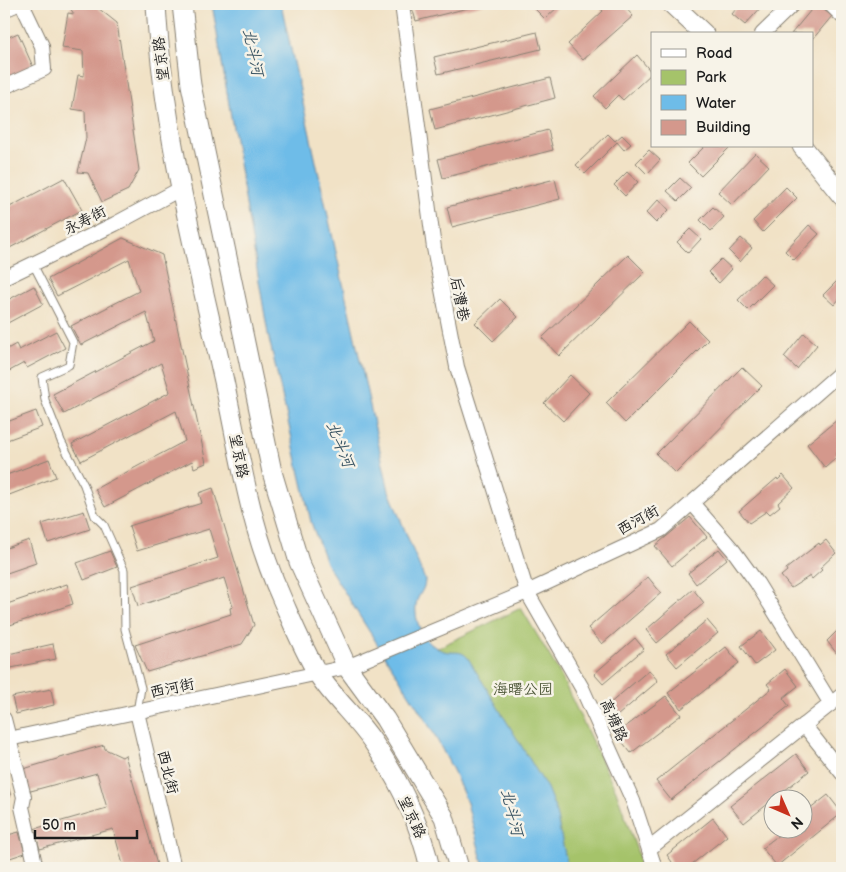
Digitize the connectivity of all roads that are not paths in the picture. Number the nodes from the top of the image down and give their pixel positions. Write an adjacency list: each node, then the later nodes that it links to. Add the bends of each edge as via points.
1 (20, 4): 8 (street); 12 (street, via 42,46 44,69)
2 (156, 4): 14 (main road, 望京路, via 159,50)
3 (182, 4): 21 (main road, 望京路, via 191,85 272,472 299,562)
4 (402, 4): 20 (street, 后漕巷, via 434,248 457,367)
5 (672, 4): 10 (main road)
6 (793, 4): 11 (street)
7 (830, 4): 9 (street)
8 (4, 10)
9 (842, 16)
10 (702, 32)
11 (764, 32)
12 (4, 88)
13 (804, 148): 15 (main road)
14 (180, 189): 16 (street, 永寿街); 22 (main road, 望京路, via 251,515 281,597)
15 (842, 196)
16 (33, 264): 17 (street, 永寿街); 24 (lane, via 73,342 69,365 42,377 46,400 61,441 124,570 126,629 141,688)
17 (4, 278)
18 (842, 371): 19 (street, 西河街)
19 (692, 503): 20 (street, 西河街, via 661,530); 23 (street, via 733,550)
20 (527, 592): 21 (street, 西河街); 29 (street, 高塘路, via 582,688 633,801)
21 (347, 667): 22 (street, 西河街); 33 (main road, 望京路, via 385,719 444,817)
22 (318, 674): 24 (street, 西河街); 32 (main road, 望京路, via 374,742 408,805 424,841)
23 (837, 699): 26 (street)
24 (136, 712): 27 (street, 西河街); 31 (street, 西北街)
25 (4, 719): 27 (street)
26 (804, 725): 28 (street); 29 (street)
27 (6, 740): 30 (street, via 24,797 22,807)
28 (842, 773)
29 (649, 849): 34 (street, 高塘路)
30 (36, 868)
31 (174, 868)
32 (430, 868)
33 (459, 868)
34 (655, 868)

